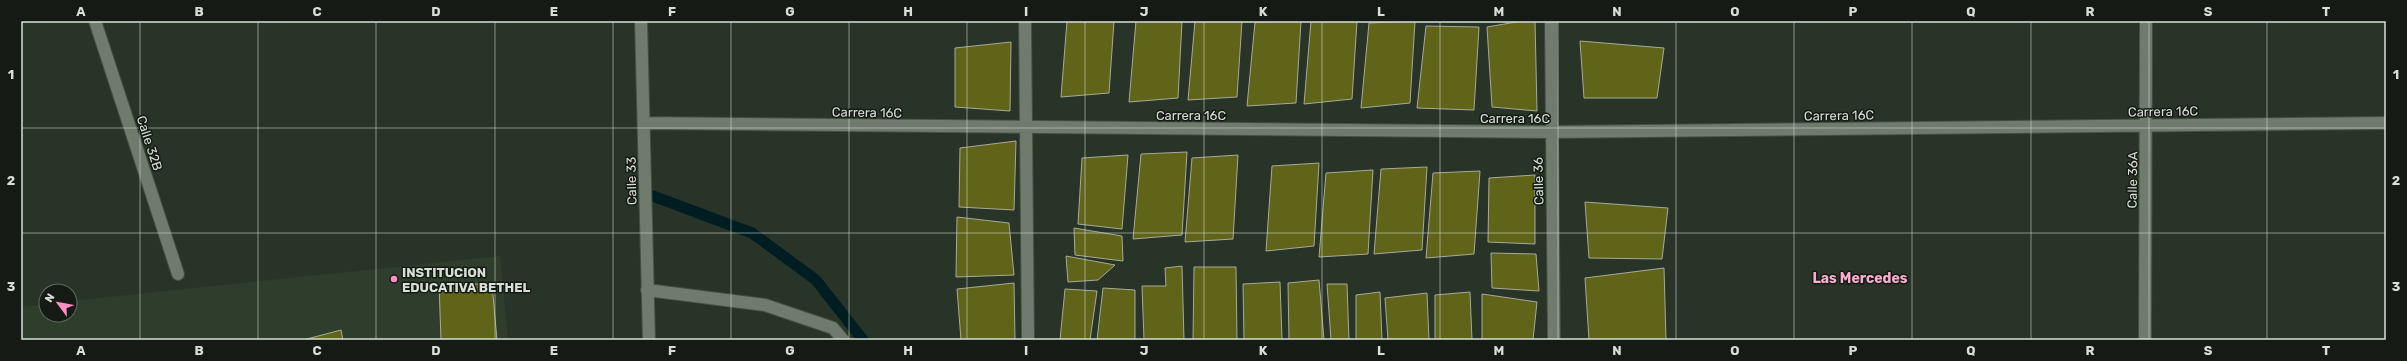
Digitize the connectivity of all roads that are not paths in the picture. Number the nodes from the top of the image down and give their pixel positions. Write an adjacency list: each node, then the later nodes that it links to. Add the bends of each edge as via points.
1 (95, 21): 11 (street, Calle 32B)
2 (641, 21): 6 (street, Calle 33)
3 (1025, 21): 9 (street)
4 (1551, 21): 10 (street, Calle 36)
5 (2146, 21): 8 (street, Calle 36A)
6 (644, 123): 9 (street, Carrera 16C); 12 (street, Calle 33)
7 (2386, 123): 8 (street, Carrera 16C)
8 (2147, 125): 10 (street, Carrera 16C); 17 (street, Calle 36A)
9 (1026, 128): 10 (street, Carrera 16C); 15 (street)
10 (1552, 132): 16 (street, Calle 36)
11 (178, 274)
12 (647, 290): 13 (street, Calle 33); 14 (street, via 765,305 833,328)
13 (649, 340)
14 (843, 340)
15 (1028, 340)
16 (1554, 340)
17 (2145, 340)

